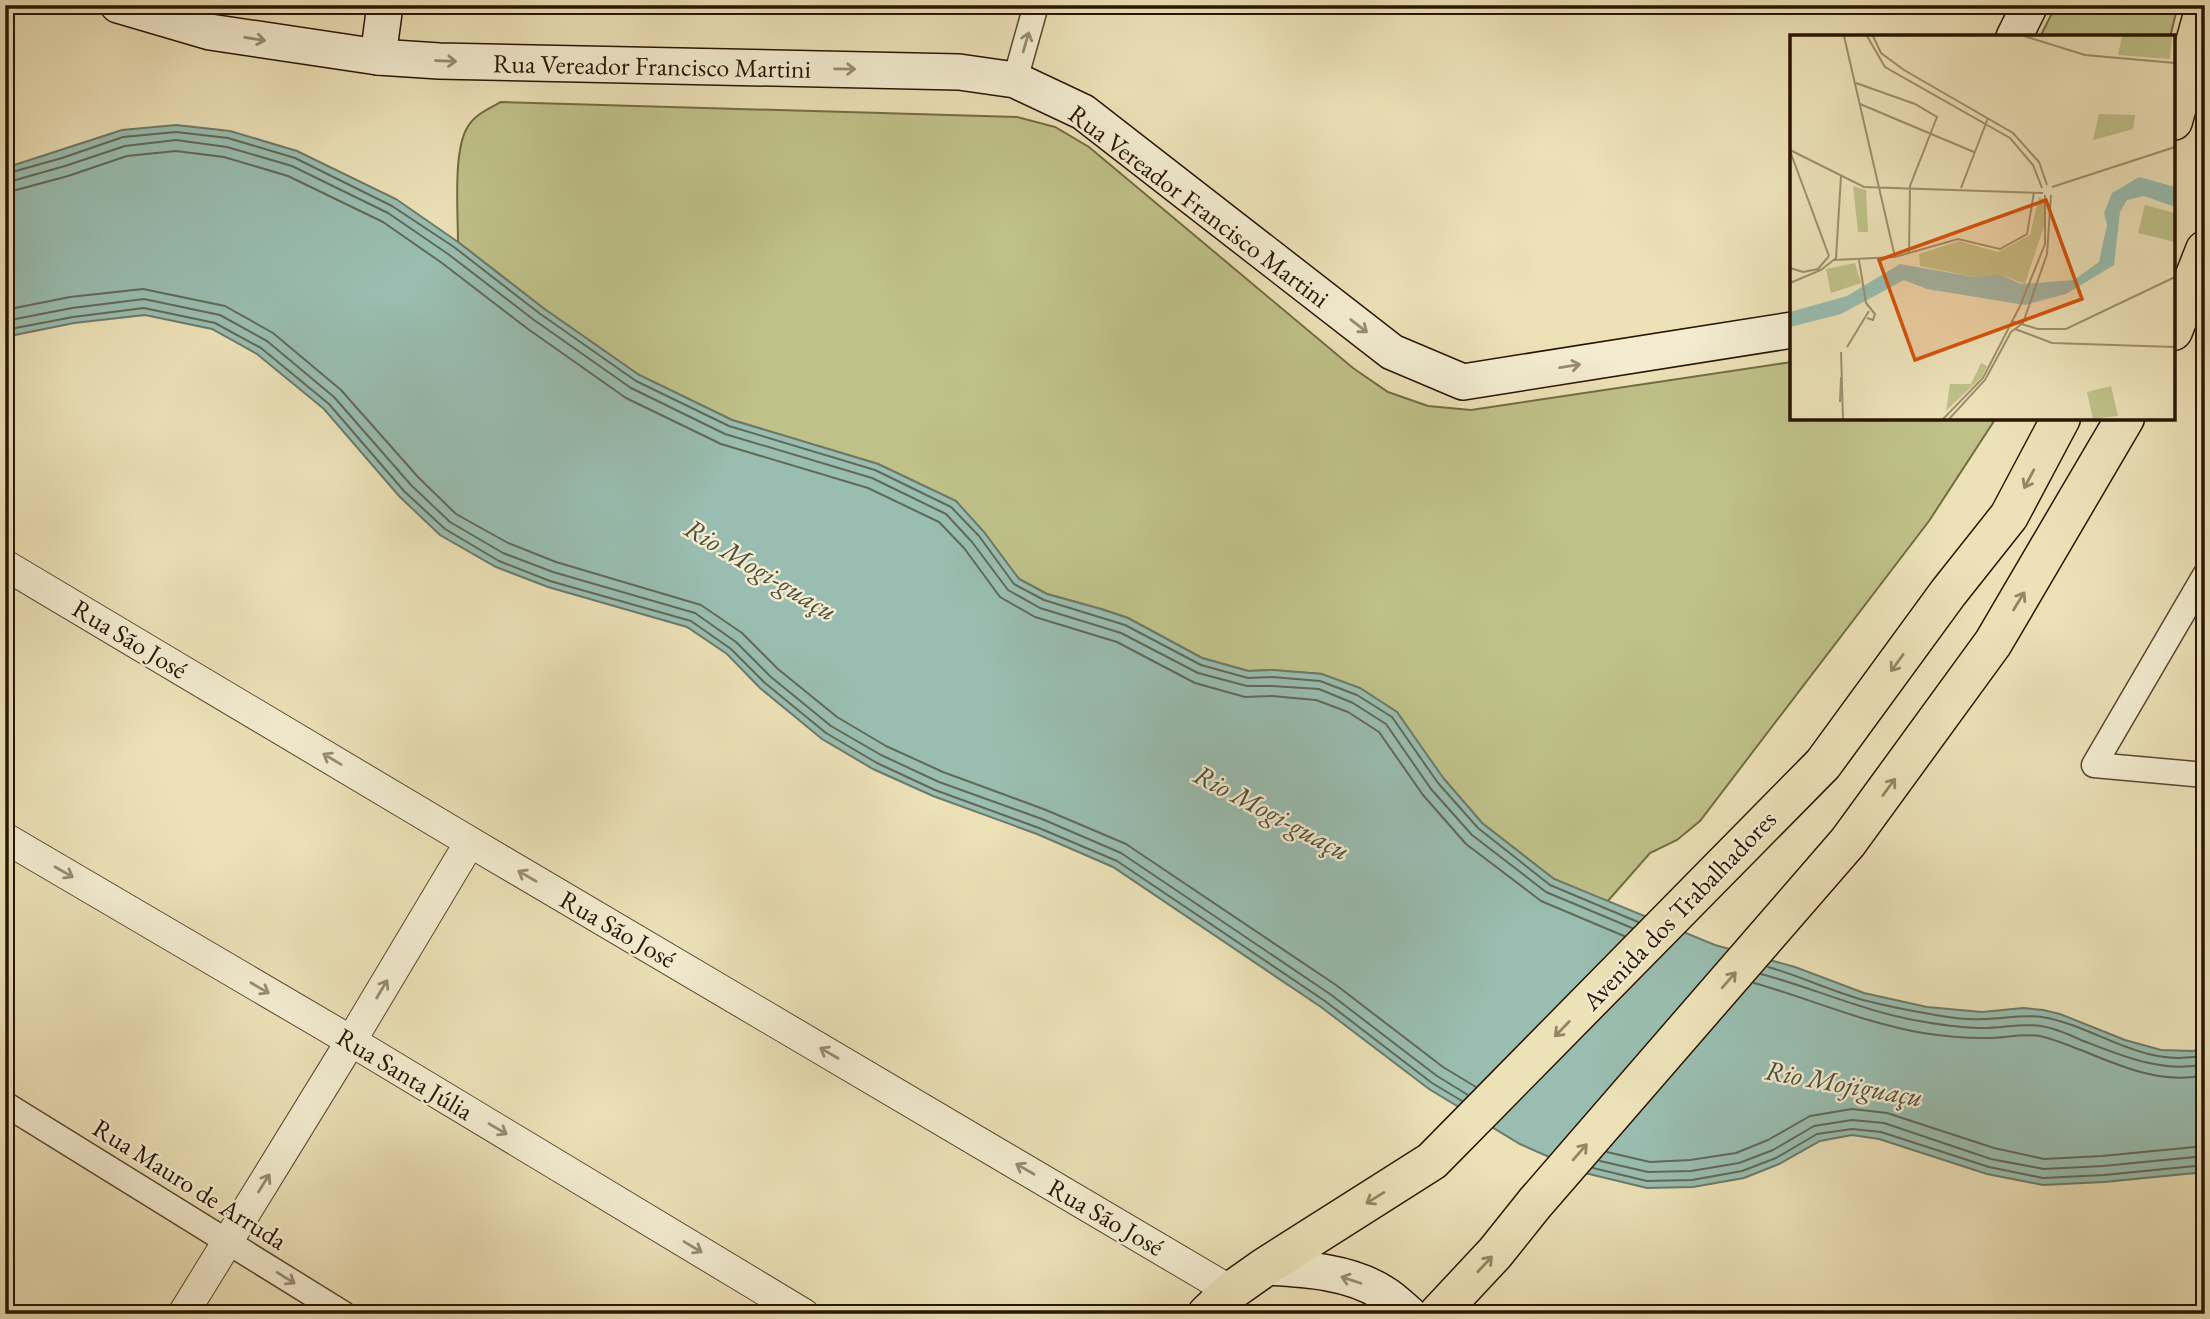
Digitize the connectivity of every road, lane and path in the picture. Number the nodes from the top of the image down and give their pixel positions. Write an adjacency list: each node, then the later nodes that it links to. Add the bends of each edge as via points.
1 (118, 5): 6 (main road, Rua Vereador Francisco Martini)
2 (385, 5): 8 (main road)
3 (1036, 5): 9 (street, one-way to 3)
4 (2030, 5): 7 (main road)
5 (2205, 7): 10 (main road)
6 (212, 19): 8 (main road, Rua Vereador Francisco Martini, one-way to 8)
7 (2015, 35)
8 (378, 57): 9 (main road, Rua Vereador Francisco Martini, one-way to 9, via 959,72)
9 (1015, 80): 13 (main road, Rua Vereador Francisco Martini, one-way to 13, via 1083,112 1392,352 1463,382)
10 (2175, 114)
11 (2205, 250): 12 (main road)
12 (2175, 326)
13 (1790, 330)
14 (2060, 420): 24 (main road, Avenida dos Trabalhadores, one-way to 24, via 2009,516 1823,764 1432,1161)
15 (2125, 420): 30 (main road, one-way to 15, via 1848,842 1993,643)
16 (5, 565): 20 (street, Rua São José, one-way to 16)
17 (2205, 575): 18 (street, via 2094,765)
18 (2205, 775)
19 (5, 838): 21 (street, Rua Santa Júlia, one-way to 21)
20 (470, 842): 21 (street, one-way to 20); 25 (street, Rua São José, one-way to 20)
21 (351, 1041): 23 (street, one-way to 21); 28 (street, Rua Santa Júlia, one-way to 28)
22 (5, 1104): 23 (street, Rua Mauro de Arruda)
23 (228, 1241): 26 (street); 27 (street, Rua Mauro de Arruda, one-way to 27)
24 (1265, 1267): 25 (main road, Avenida dos Trabalhadores); 29 (main road, one-way to 24, via 1382,1292 1348,1277)
25 (1219, 1302)
26 (183, 1314)
27 (344, 1314)
28 (804, 1314)
29 (1409, 1314)
30 (1438, 1314)

